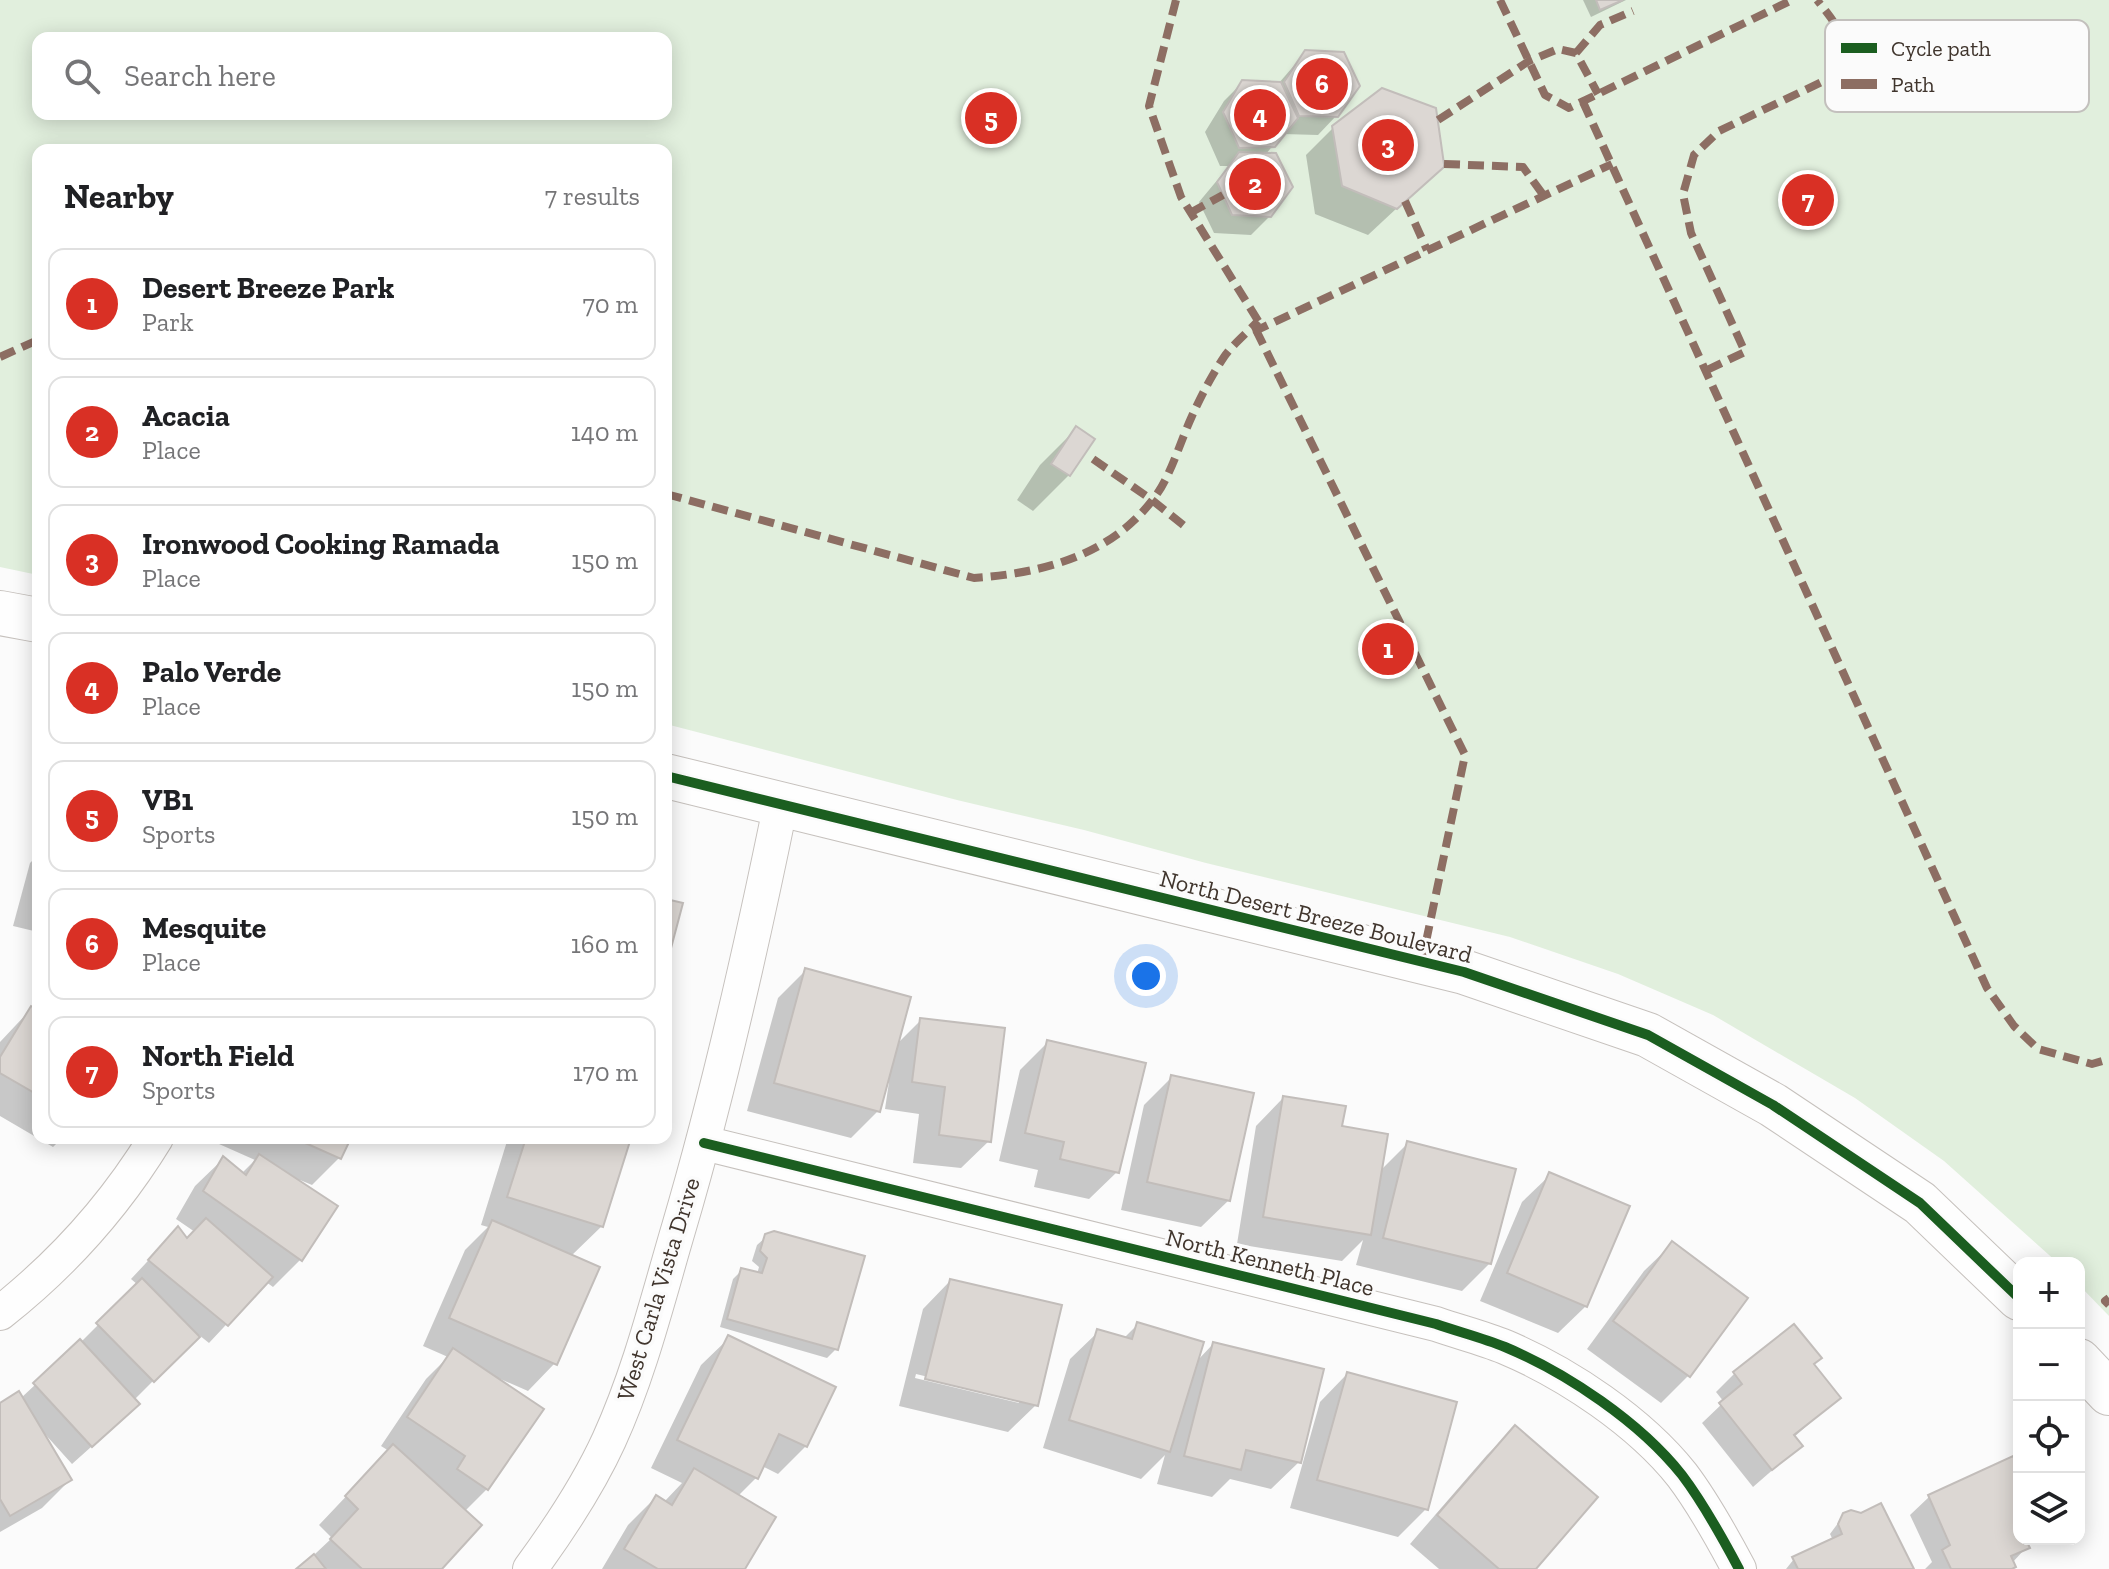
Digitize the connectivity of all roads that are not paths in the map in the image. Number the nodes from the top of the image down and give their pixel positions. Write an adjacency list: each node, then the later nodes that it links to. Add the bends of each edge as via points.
1 (0, 613): 2 (street)
2 (32, 619)
3 (672, 777): 4 (street, North Desert Breeze Boulevard)
4 (781, 803): 5 (street, West Carla Vista Drive); 7 (street, North Desert Breeze Boulevard, via 1464,972 1648,1035 1773,1105 1920,1203)
5 (704, 1143): 11 (street, West Carla Vista Drive, via 639,1362 609,1439); 12 (street, North Kenneth Place, via 1436,1324 1507,1348 1578,1385 1642,1434 1681,1474)
6 (152, 1144): 8 (street, via 101,1214)
7 (2013, 1292)
8 (0, 1313)
9 (2085, 1367): 10 (street)
10 (2109, 1393)
11 (530, 1569)
12 (1739, 1569)

